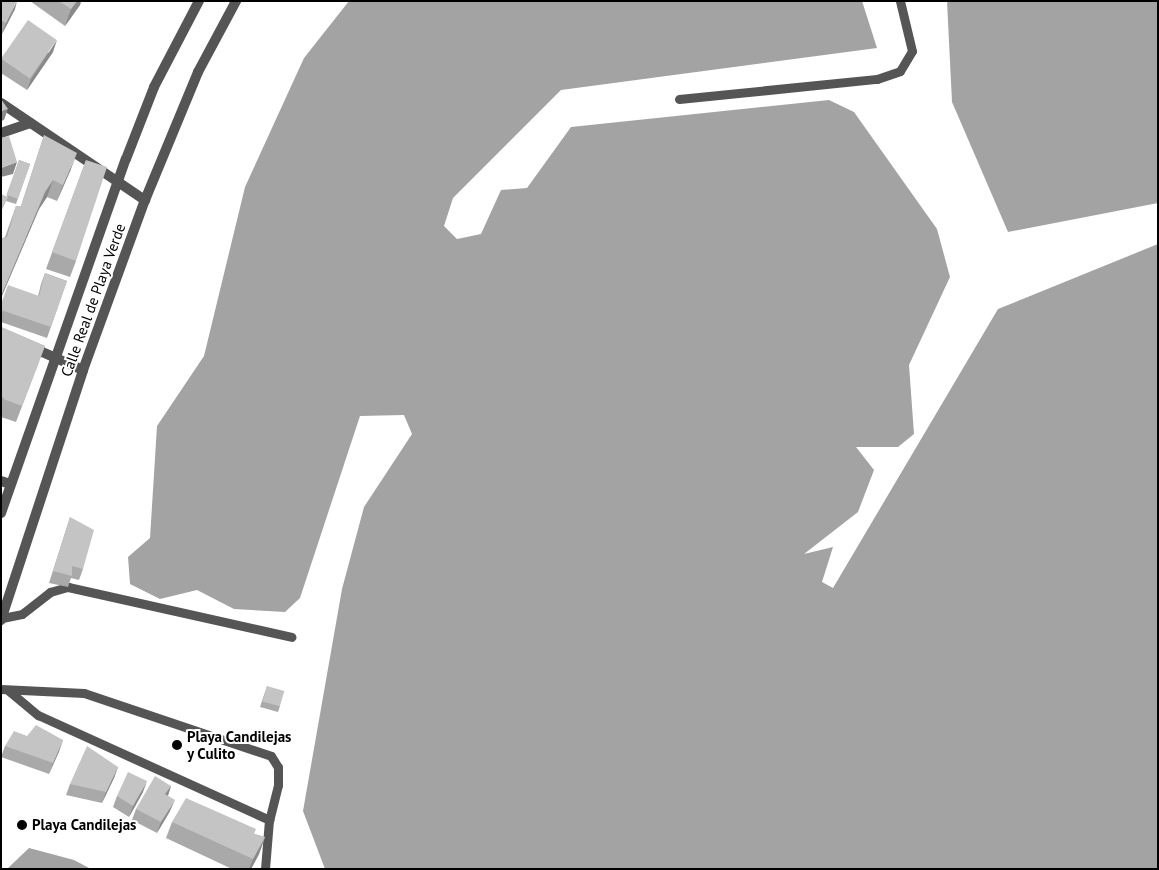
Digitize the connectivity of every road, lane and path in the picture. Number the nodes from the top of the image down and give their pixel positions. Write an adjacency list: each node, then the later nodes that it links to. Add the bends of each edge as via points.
1 (199, 1): 8 (street, Calle Real de Playa Verde, via 154,87)
2 (236, 1): 9 (street, Calle Real de Playa Verde, via 198,72)
3 (900, 1): 4 (lane, via 912,51 900,71 877,79)
4 (679, 99)
5 (1, 103): 6 (street)
6 (30, 124): 7 (street); 8 (street)
7 (1, 133)
8 (118, 180): 9 (street); 11 (street, Calle Real de Playa Verde)
9 (145, 200): 12 (street, Calle Real de Playa Verde)
10 (19, 342): 11 (street)
11 (56, 357): 12 (street); 13 (street, Calle Real de Playa Verde)
12 (83, 370): 15 (street, Calle Real de Playa Verde)
13 (6, 482): 14 (street, Calle Real de Playa Verde)
14 (1, 513)
15 (1, 618): 16 (lane, via 22,614 50,592 68,587)
16 (291, 637)
17 (5, 690): 18 (lane, via 38,715); 18 (lane, via 49,688 84,693 266,752 276,761 278,774)
18 (269, 820): 19 (lane)
19 (265, 869)

